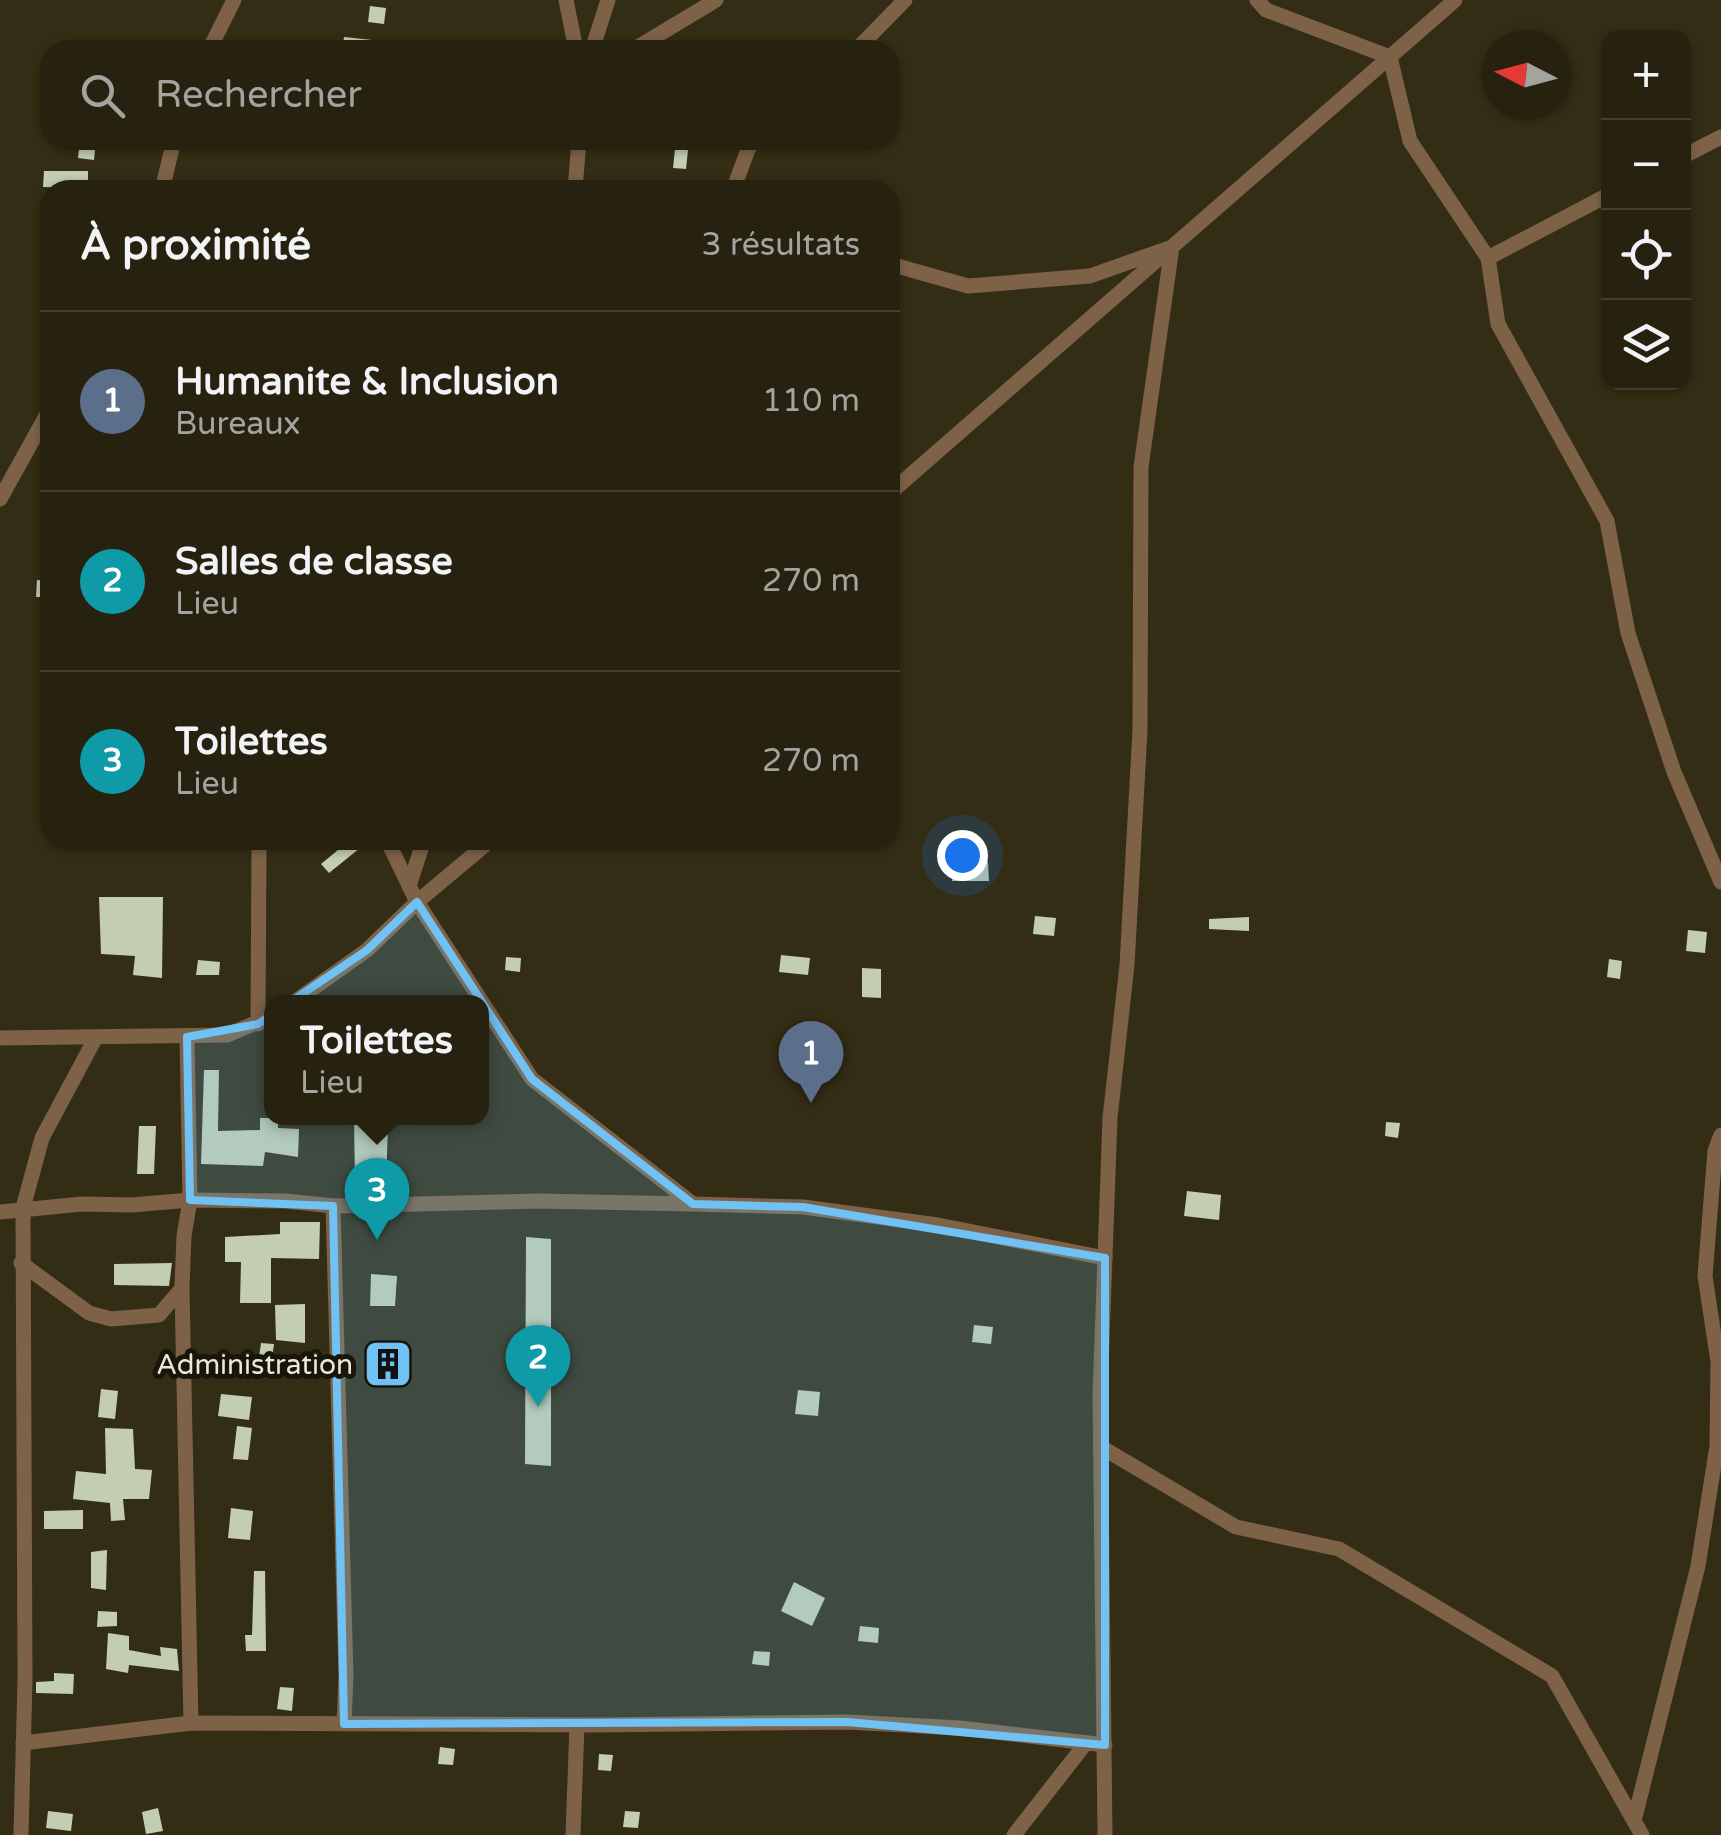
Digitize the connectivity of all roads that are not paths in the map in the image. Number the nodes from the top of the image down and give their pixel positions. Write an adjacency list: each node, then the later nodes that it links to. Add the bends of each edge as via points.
1 (234, 0): 8 (street)
2 (566, 0): 9 (street)
3 (608, 0): 10 (street)
4 (716, 0): 11 (street)
5 (905, 0): 12 (street)
6 (1257, 0): 13 (street, via 1266,10)
7 (1455, 0): 13 (street)
8 (214, 40)
9 (574, 40)
10 (595, 40)
11 (650, 40)
12 (866, 40)
13 (1390, 57): 23 (street); 24 (street, via 1410,141)
14 (1721, 137): 18 (street)
15 (172, 150): 19 (street)
16 (577, 150): 20 (street)
17 (748, 150): 21 (street)
18 (1691, 152)
19 (164, 180)
20 (576, 180)
21 (737, 180)
22 (1601, 199): 24 (street)
23 (1172, 247): 25 (street, via 1090,276 968,286); 27 (street); 50 (street, via 1141,467 1140,730)
24 (1488, 258): 33 (street, via 1498,324 1607,521 1628,633 1674,772)
25 (900, 267)
26 (40, 426): 28 (street)
27 (900, 484)
28 (0, 499)
29 (259, 850): 36 (street)
30 (392, 850): 34 (street)
31 (421, 850): 34 (street)
32 (479, 850): 35 (street)
33 (1721, 882)
34 (409, 886): 35 (street)
35 (416, 902): 37 (street, via 367,950); 38 (street)
36 (264, 995)
37 (304, 995)
38 (477, 995)
39 (489, 1013): 46 (street, via 532,1079)
40 (264, 1020): 43 (street, via 226,1036)
41 (96, 1037): 42 (street); 43 (street); 48 (street, via 42,1138)
42 (0, 1038)
43 (187, 1038): 45 (street)
44 (1721, 1135): 60 (street, via 1705,1276 1718,1362 1717,1446 1698,1566)
45 (190, 1200): 47 (street); 48 (street); 52 (street)
46 (694, 1204): 47 (street); 50 (street, via 822,1209)
47 (333, 1206): 55 (street)
48 (22, 1208): 49 (street); 51 (street)
49 (0, 1212)
50 (1105, 1258): 53 (street)
51 (21, 1263): 52 (street, via 90,1313 111,1320 159,1315); 57 (street)
52 (182, 1288): 54 (street)
53 (1101, 1447): 59 (street); 60 (street, via 1236,1526 1339,1550 1552,1676)
54 (192, 1723): 55 (street); 57 (street)
55 (344, 1724): 56 (street)
56 (577, 1725): 58 (street, via 848,1722); 62 (street)
57 (23, 1743): 61 (street)
58 (1086, 1743): 59 (street); 63 (street)
59 (1104, 1745): 64 (street)
60 (1638, 1828)
61 (21, 1835)
62 (573, 1835)
63 (1014, 1835)
64 (1106, 1835)

